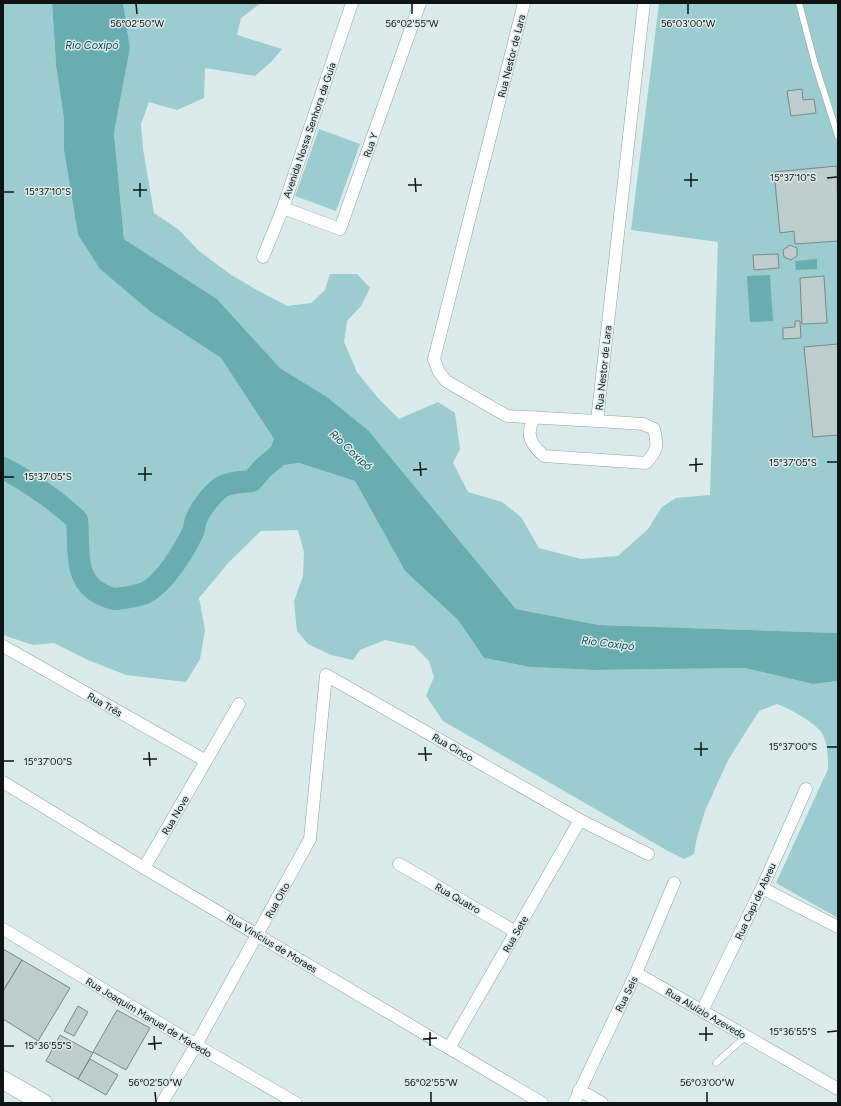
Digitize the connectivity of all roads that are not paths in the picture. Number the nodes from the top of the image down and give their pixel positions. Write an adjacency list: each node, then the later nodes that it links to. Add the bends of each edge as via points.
1 (352, 3): 7 (street, Avenida Nossa Senhora da Guia)
2 (420, 3): 7 (street, Rua Y, via 340,229)
3 (524, 3): 9 (street, Rua Nestor de Lara, via 434,359 446,381 507,416)
4 (644, 3): 10 (street, Rua Nestor de Lara)
5 (799, 3): 6 (lane)
6 (838, 136)
7 (283, 208): 8 (street, Avenida Nossa Senhora da Guia)
8 (263, 257)
9 (535, 417): 10 (street, Rua Nestor de Lara); 10 (street, via 530,430 531,439 544,456 646,463 655,453 657,442 654,429 643,424)
10 (597, 421)
11 (3, 646): 14 (street, Rua Três)
12 (326, 675): 17 (street, Rua Cinco); 26 (street, Rua Oito, via 310,839)
13 (239, 704): 14 (street, Rua Nove)
14 (206, 762): 20 (street, Rua Nove)
15 (3, 782): 20 (street, Rua Vinícius de Moraes)
16 (806, 789): 22 (street, Rua Capi de Abreu)
17 (580, 820): 18 (street, Rua Cinco); 25 (street, Rua Sete)
18 (648, 854)
19 (399, 864): 25 (street, Rua Quatro)
20 (144, 868): 26 (street, Rua Vinícius de Moraes)
21 (674, 883): 27 (street, Rua Seis)
22 (762, 888): 23 (street); 28 (street, Rua Capi de Abreu)
23 (838, 927)
24 (3, 929): 30 (street, Rua Joaquim Manuel de Macedo)
25 (516, 932): 31 (street, Rua Sete)
26 (258, 935): 30 (street, Rua Oito); 31 (street, Rua Vinícius de Moraes)
27 (636, 973): 28 (street, Rua Aluízio Azevedo); 35 (street, Rua Seis)
28 (702, 1011): 29 (street, Rua Aluízio Azevedo)
29 (746, 1036): 32 (lane); 34 (street, Rua Aluízio Azevedo)
30 (196, 1046): 37 (street, Rua Oito); 38 (street, Rua Joaquim Manuel de Macedo)
31 (449, 1048): 39 (street, Rua Vinícius de Moraes)
32 (716, 1063)
33 (3, 1080): 36 (main road)
34 (838, 1089)
35 (579, 1090): 40 (street, Rua Seis); 41 (street)
36 (44, 1103)
37 (162, 1103)
38 (296, 1103)
39 (542, 1103)
40 (574, 1103)
41 (602, 1103)

